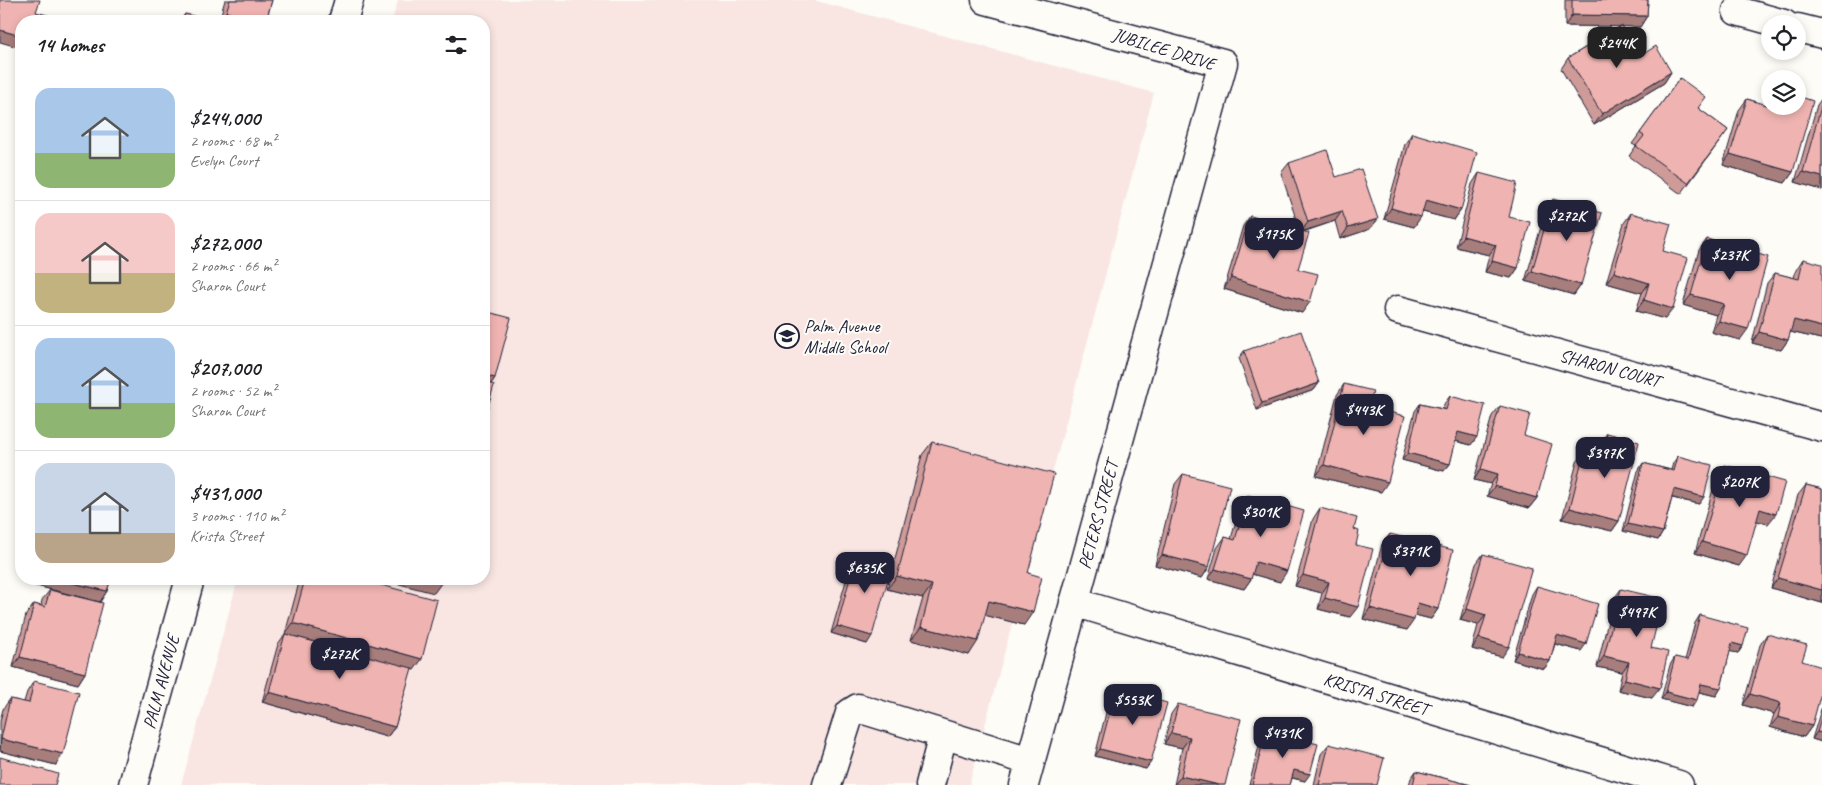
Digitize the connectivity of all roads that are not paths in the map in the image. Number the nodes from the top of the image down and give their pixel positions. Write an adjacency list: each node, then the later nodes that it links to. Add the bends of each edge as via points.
1 (349, 0): 4 (street)
2 (986, 0): 8 (street, JUBILEE DRIVE, via 1222,63)
3 (1737, 11): 5 (street)
4 (345, 15)
5 (1761, 18)
6 (1806, 30): 7 (street)
7 (1822, 34)
8 (1173, 245): 12 (street, PETERS STREET)
9 (1398, 310): 10 (street, SHARON COURT)
10 (1822, 427)
11 (188, 585): 15 (street, PALM AVENUE)
12 (1074, 602): 14 (street, PETERS STREET); 18 (street, KRISTA STREET)
13 (943, 735): 14 (street); 16 (street, via 858,708 850,713); 17 (street)
14 (1027, 773)
15 (133, 785)
16 (827, 785)
17 (930, 785)
18 (1679, 785)

